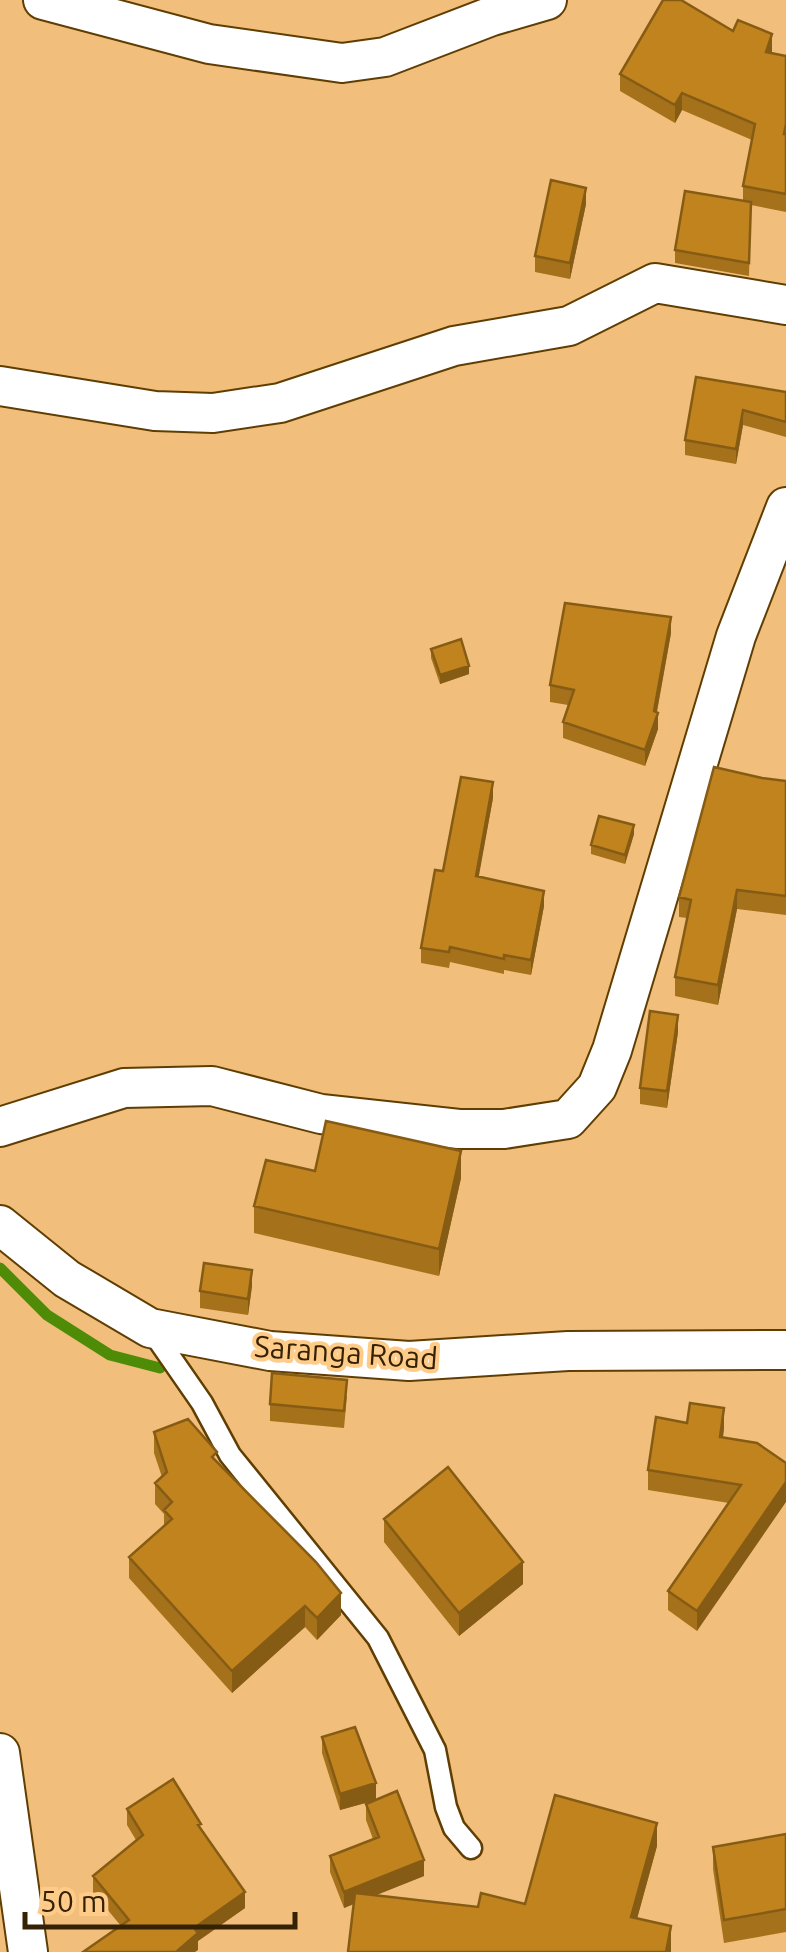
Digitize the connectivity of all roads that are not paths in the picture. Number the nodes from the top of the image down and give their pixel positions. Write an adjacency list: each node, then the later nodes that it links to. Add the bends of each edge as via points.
1 (42, 0): 2 (street, via 209,44 342,63 386,57)
2 (546, 0)
3 (786, 306): 4 (street, via 655,283 569,326 454,346 280,403 212,414)
4 (0, 386)
5 (786, 507): 6 (street, via 736,636 612,1050 598,1087 568,1119 459,1129 321,1114 212,1086 124,1088)
6 (0, 1127)
7 (0, 1225): 8 (street, Saranga Road, via 67,1279)
8 (150, 1328): 9 (street, Saranga Road, via 270,1351 409,1361 568,1350); 11 (lane, via 230,1455 378,1638 434,1750 454,1828)
9 (786, 1350)
10 (0, 1753): 12 (street)
11 (470, 1848)
12 (28, 1952)

